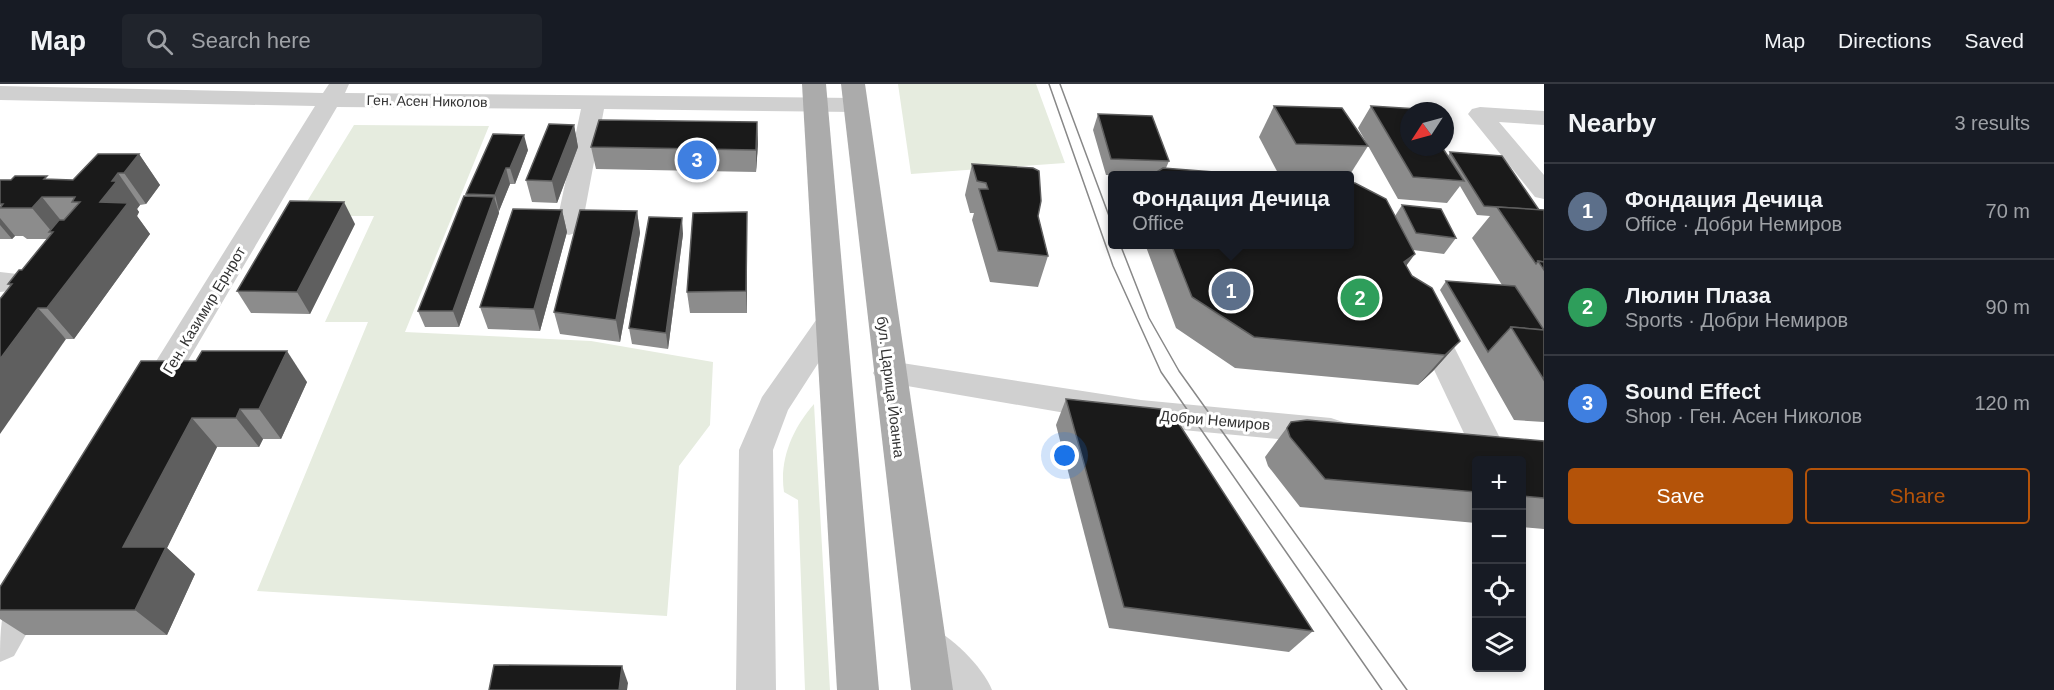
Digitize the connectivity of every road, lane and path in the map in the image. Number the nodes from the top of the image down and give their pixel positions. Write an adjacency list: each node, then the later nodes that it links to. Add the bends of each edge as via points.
1 (541, 84): 8 (street)
2 (645, 84): 10 (street)
3 (149, 90): 4 (street, Ген. Асен Николов); 5 (street, Ген. Асен Николов)
4 (335, 92): 8 (street, Ген. Асен Николов); 17 (street, Ген. Казимир Ернрот)
5 (0, 93)
6 (815, 94): 7 (street, Ген. Асен Николов); 10 (street, Ген. Асен Николов); 15 (main road)
7 (853, 94): 16 (main road, бул. Царица Йоанна)
8 (508, 102): 9 (street, Ген. Асен Николов)
9 (594, 103): 10 (street, Ген. Асен Николов); 13 (street)
10 (663, 103)
11 (1544, 118): 12 (street, via 1480,114)
12 (1544, 191)
13 (568, 226)
14 (1414, 299): 20 (street)
15 (831, 320): 25 (street, via 773,406 756,450); 26 (main road)
16 (889, 373): 18 (street, Добри Немиров, via 1141,413); 24 (main road, бул. Царица Йоанна)
17 (138, 418)
18 (1361, 434)
19 (1453, 442): 20 (street)
20 (1487, 446): 21 (street)
21 (1521, 448)
22 (46, 568): 23 (street)
23 (0, 643)
24 (926, 644): 27 (main road, бул. Царица Йоанна); 28 (street)
25 (756, 690)
26 (858, 690)
27 (932, 690)
28 (972, 690)

